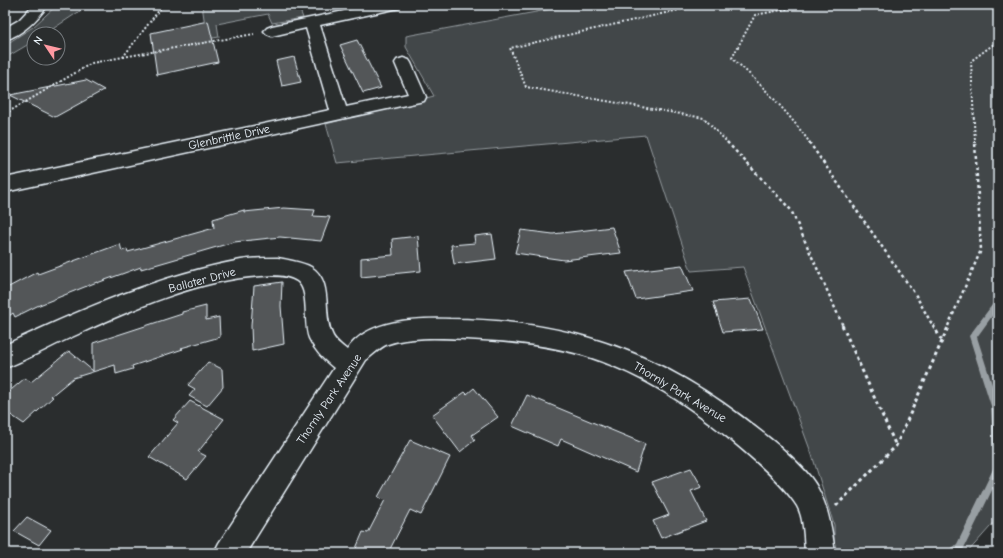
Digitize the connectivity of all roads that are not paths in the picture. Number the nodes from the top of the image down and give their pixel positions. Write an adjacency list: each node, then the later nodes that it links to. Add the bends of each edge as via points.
1 (41, 5): 5 (street, via 24,23)
2 (394, 5): 3 (street)
3 (312, 23): 4 (street); 7 (street)
4 (272, 30)
5 (5, 36)
6 (403, 63): 7 (street, Glenbrittle Drive, via 418,97)
7 (339, 113): 8 (street, Glenbrittle Drive)
8 (5, 185)
9 (5, 357): 10 (street, Ballater Drive, via 59,330 146,296 224,272 274,266 304,273 312,282 321,338)
10 (349, 366): 11 (street, Thornly Park Avenue); 12 (street, Thornly Park Avenue, via 358,353 381,337 448,329 499,330 566,341 631,362 682,390 731,422 783,467 808,499 817,525)
11 (229, 553)
12 (820, 553)

